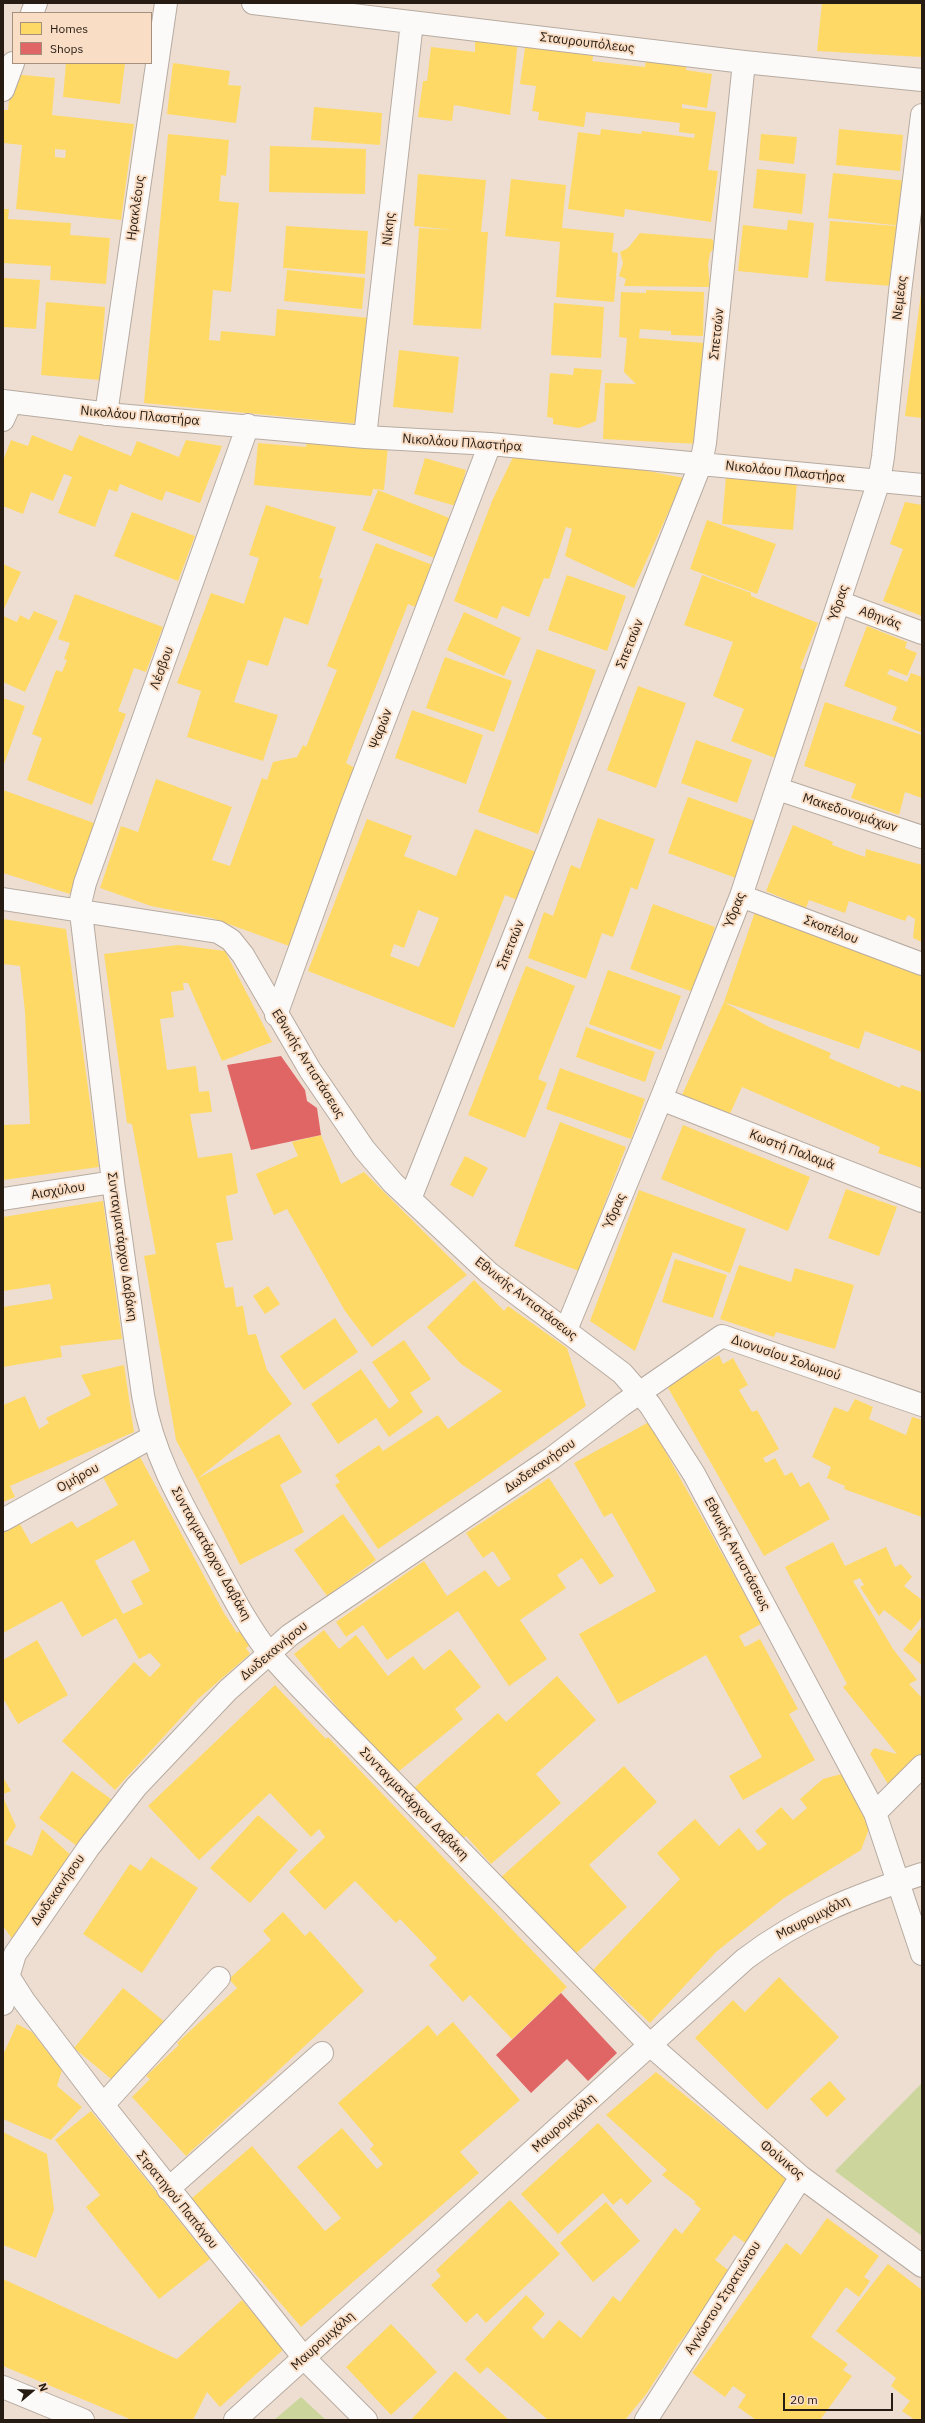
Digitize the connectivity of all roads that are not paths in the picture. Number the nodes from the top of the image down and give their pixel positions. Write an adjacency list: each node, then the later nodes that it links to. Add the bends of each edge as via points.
1 (166, 3): 10 (street, Ηρακλέους)
2 (253, 3): 3 (street, Σταυρουπόλεως)
3 (412, 22): 4 (street, Σταυρουπόλεως); 12 (street, Νίκης)
4 (744, 62): 6 (street, Σταυρουπόλεως); 14 (street, Σπετσών, via 707,427)
5 (13, 64): 7 (street)
6 (922, 80)
7 (3, 90)
8 (922, 114): 15 (street, Νεμέας, via 900,292 884,457)
9 (6, 408): 10 (street, Νικολάου Πλαστήρα)
10 (106, 414): 11 (street, Νικολάου Πλαστήρα)
11 (248, 425): 12 (street, Νικολάου Πλαστήρα); 23 (street, Λέσβου, via 85,883)
12 (365, 437): 13 (street, Νικολάου Πλαστήρα)
13 (490, 444): 14 (street, Νικολάου Πλαστήρα); 25 (street, Ψαρών, via 351,807)
14 (701, 463): 15 (street, Νικολάου Πλαστήρα); 29 (street, Σπετσών)
15 (879, 481): 16 (street, Νικολάου Πλαστήρα); 17 (street, Ύδρας)
16 (922, 485)
17 (839, 602): 18 (street, Αθηνάς); 19 (street, Ύδρας)
18 (922, 633)
19 (778, 789): 20 (street, Μακεδονομάχων); 21 (street, Ύδρας)
20 (922, 837)
21 (741, 896): 24 (street, Σκοπέλου); 26 (street, Ύδρας)
22 (3, 899): 23 (street, Εθνικής Αντιστάσεως)
23 (80, 912): 25 (street, Εθνικής Αντιστάσεως, via 218,932 224,935 243,955); 27 (street, Συνταγματάρχου Δαβάκη)
24 (922, 964)
25 (276, 1015): 29 (street, Εθνικής Αντιστάσεως, via 364,1149)
26 (662, 1099): 30 (street, Κωστή Παλαμά); 31 (street, Ύδρας)
27 (113, 1182): 28 (street, Αισχύλου); 34 (street, Συνταγματάρχου Δαβάκη, via 143,1395)
28 (3, 1199)
29 (410, 1199): 31 (street, Εθνικής Αντιστάσεως, via 489,1272)
30 (922, 1201)
31 (566, 1330): 32 (street, Εθνικής Αντιστάσεως, via 622,1373)
32 (640, 1392): 33 (street, Διονυσίου Σολωμού, via 722,1336); 36 (street, Δωδεκανήσου, via 552,1458 290,1634); 38 (street, Εθνικής Αντιστάσεως, via 694,1474)
33 (922, 1405)
34 (152, 1437): 35 (street, Ομήρου); 36 (street, Συνταγματάρχου Δαβάκη, via 193,1524)
35 (3, 1520)
36 (268, 1653): 42 (street, Δωδεκανήσου, via 195,1723 109,1819 22,1943); 45 (street, Συνταγματάρχου Δαβάκη)
37 (922, 1766): 38 (street)
38 (875, 1813): 40 (street, Εθνικής Αντιστάσεως)
39 (922, 1874): 40 (street, Μαυρομιχάλη)
40 (898, 1882): 41 (street, Εθνικής Αντιστάσεως); 45 (street, Μαυρομιχάλη, via 825,1909 775,1937 723,1977)
41 (922, 1954)
42 (5, 1973): 44 (street, Δωδεκανήσου); 47 (street, Στρατηγού Παπάγου)
43 (219, 1978): 47 (street)
44 (3, 2004)
45 (650, 2045): 48 (street, Φοίνικος); 51 (street, Μαυρομιχάλη)
46 (322, 2052): 49 (street)
47 (103, 2105): 49 (street, Στρατηγού Παπάγου)
48 (801, 2177): 50 (street, Φοίνικος); 56 (street, Αγνώστου Στρατιώτου)
49 (168, 2189): 51 (street, Στρατηγού Παπάγου)
50 (922, 2266)
51 (304, 2358): 54 (street, Μαυρομιχάλη); 55 (street, Στρατηγού Παπάγου)
52 (3, 2387): 53 (street)
53 (83, 2420)
54 (236, 2420)
55 (366, 2420)
56 (646, 2420)

